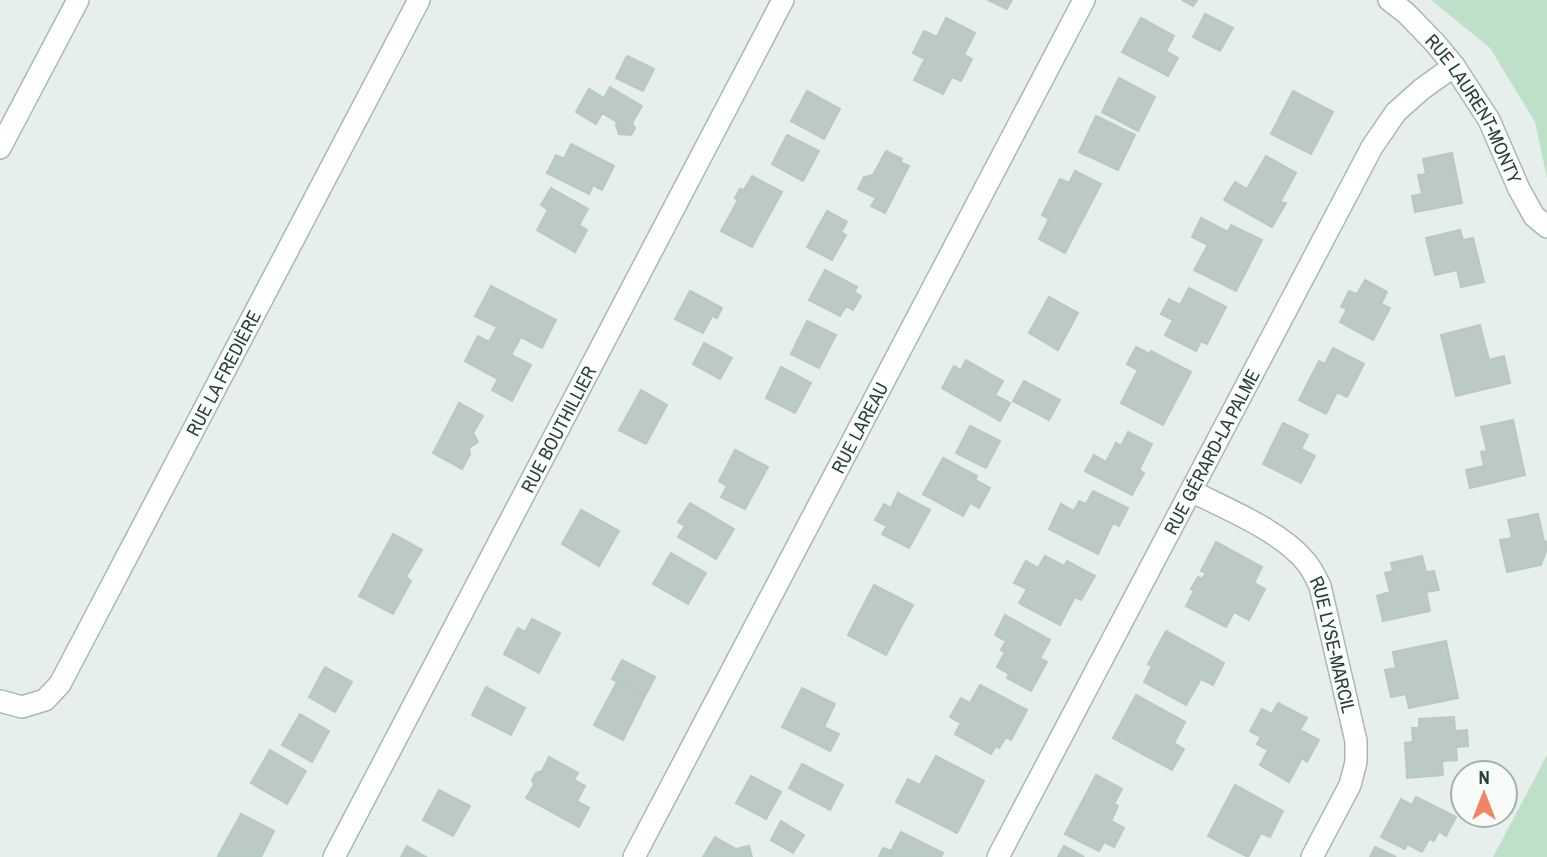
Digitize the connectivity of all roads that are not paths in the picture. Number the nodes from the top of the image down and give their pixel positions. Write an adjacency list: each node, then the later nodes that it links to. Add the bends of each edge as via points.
1 (78, 0): 7 (street)
2 (419, 0): 10 (street, RUE LA FREDIÈRE, via 60,684 45,700 22,707)
3 (783, 0): 11 (street, RUE BOUTHILLIER)
4 (1084, 0): 12 (street, RUE LAREAU)
5 (1389, 0): 6 (street, RUE LAURENT-MONTY)
6 (1454, 66): 8 (street, RUE LAURENT-MONTY, via 1489,120 1534,216); 9 (street, RUE GÉRARD-LA PALME, via 1396,113 1372,147)
7 (0, 148)
8 (1547, 227)
9 (1191, 491): 13 (street, RUE GÉRARD-LA PALME); 14 (street, RUE LYSE-MARCIL, via 1290,546 1320,586 1356,741 1356,762 1350,785)
10 (0, 701)
11 (334, 857)
12 (634, 857)
13 (998, 857)
14 (1311, 857)

